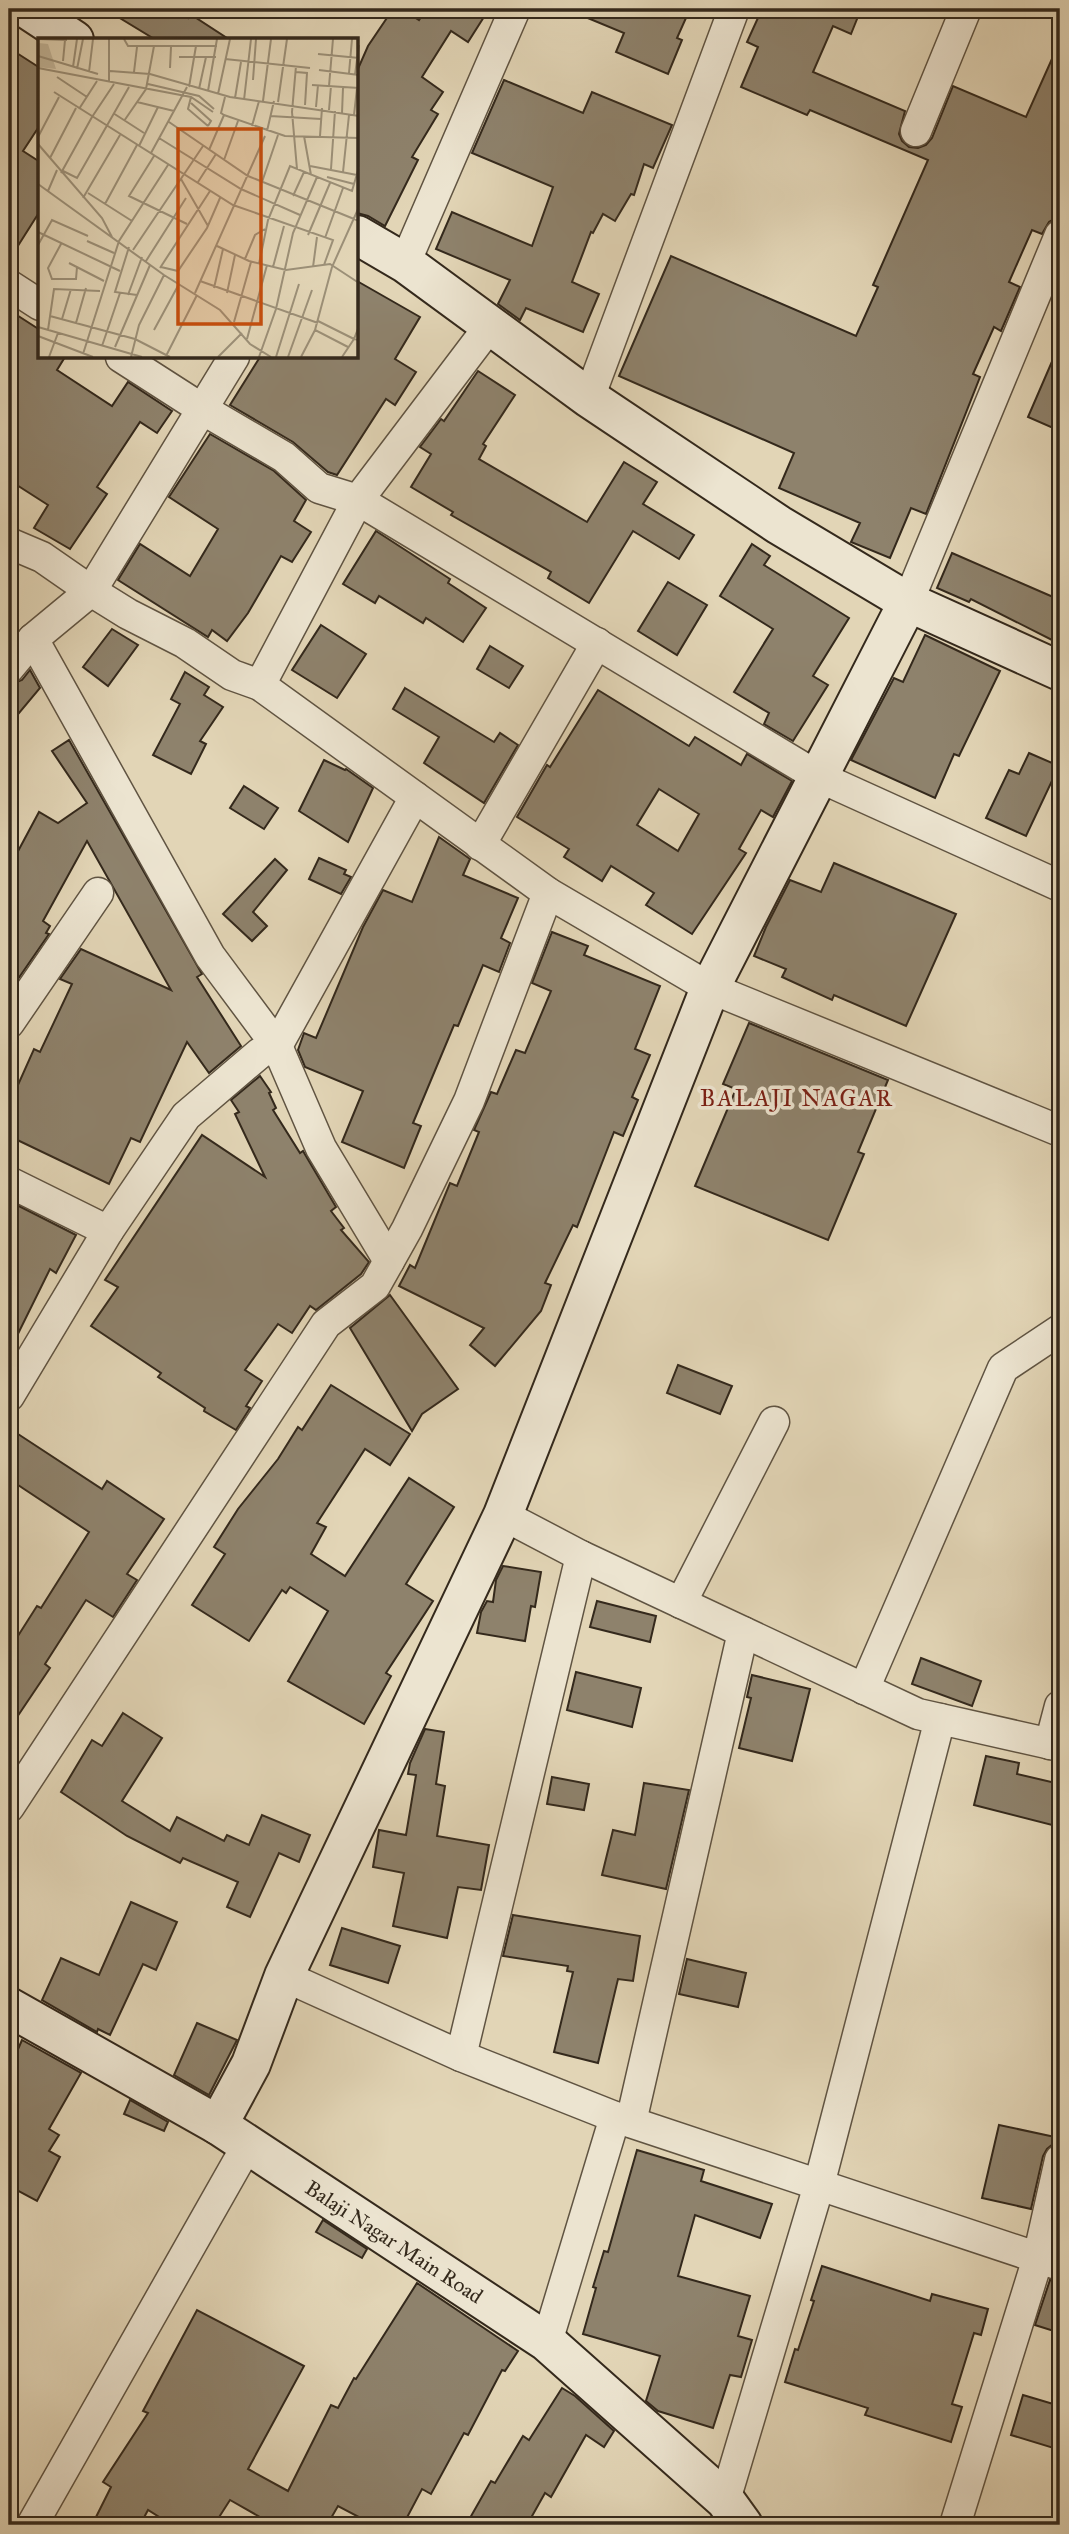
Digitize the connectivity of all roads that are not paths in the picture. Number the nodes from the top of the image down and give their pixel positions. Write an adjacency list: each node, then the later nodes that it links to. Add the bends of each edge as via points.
1 (27, 9): 5 (street)
2 (515, 9): 9 (street)
3 (734, 9): 15 (street)
4 (966, 9): 6 (street)
5 (71, 38)
6 (916, 131)
7 (359, 235): 9 (street)
8 (1060, 235): 20 (street)
9 (405, 263): 12 (street)
10 (9, 285): 11 (street)
11 (38, 304)
12 (489, 327): 15 (street); 17 (street)
13 (124, 359): 16 (street)
14 (233, 359): 16 (street)
15 (589, 398): 20 (street, via 779,525)
16 (202, 409): 17 (street, via 284,457 318,488); 19 (street)
17 (358, 500): 22 (street); 25 (street)
18 (9, 543): 19 (street, via 42,557)
19 (91, 591): 21 (street); 25 (street, via 232,675)
20 (908, 602): 24 (street); 26 (street)
21 (33, 639): 23 (street); 34 (street, via 210,956)
22 (597, 643): 26 (street); 28 (street)
23 (9, 668)
24 (1060, 671)
25 (260, 685): 27 (street)
26 (817, 776): 29 (street); 32 (street)
27 (415, 797): 28 (street); 34 (street)
28 (481, 845): 31 (street)
29 (1060, 886)
30 (98, 893): 33 (street)
31 (548, 893): 32 (street); 38 (street, via 469,1101)
32 (710, 988): 35 (street); 42 (street)
33 (9, 1023)
34 (277, 1046): 37 (street, via 260,1053 186,1116); 38 (street, via 321,1148)
35 (1060, 1131)
36 (9, 1182): 37 (street)
37 (108, 1231): 40 (street)
38 (389, 1261): 50 (street, via 375,1286 326,1324)
39 (1060, 1330): 46 (street, via 1003,1368)
40 (9, 1396)
41 (774, 1422): 44 (street)
42 (503, 1515): 43 (street); 51 (street)
43 (581, 1556): 44 (street); 53 (street)
44 (681, 1603): 45 (street)
45 (743, 1632): 46 (street); 54 (street)
46 (864, 1689): 48 (street)
47 (1060, 1706): 49 (street)
48 (940, 1719): 49 (street); 57 (street)
49 (1055, 1745)
50 (9, 1807)
51 (284, 1976): 53 (street); 55 (street, via 251,2064)
52 (9, 2007): 55 (street, Balaji Nagar Main Road)
53 (461, 2056): 54 (street)
54 (623, 2120): 57 (street); 59 (street)
55 (233, 2136): 59 (street, Balaji Nagar Main Road); 61 (street)
56 (1060, 2160): 58 (street)
57 (819, 2185): 58 (street); 60 (street)
58 (1049, 2262): 62 (street)
59 (547, 2342): 60 (street, Balaji Nagar Main Road)
60 (734, 2513)
61 (32, 2525)
62 (955, 2525)

